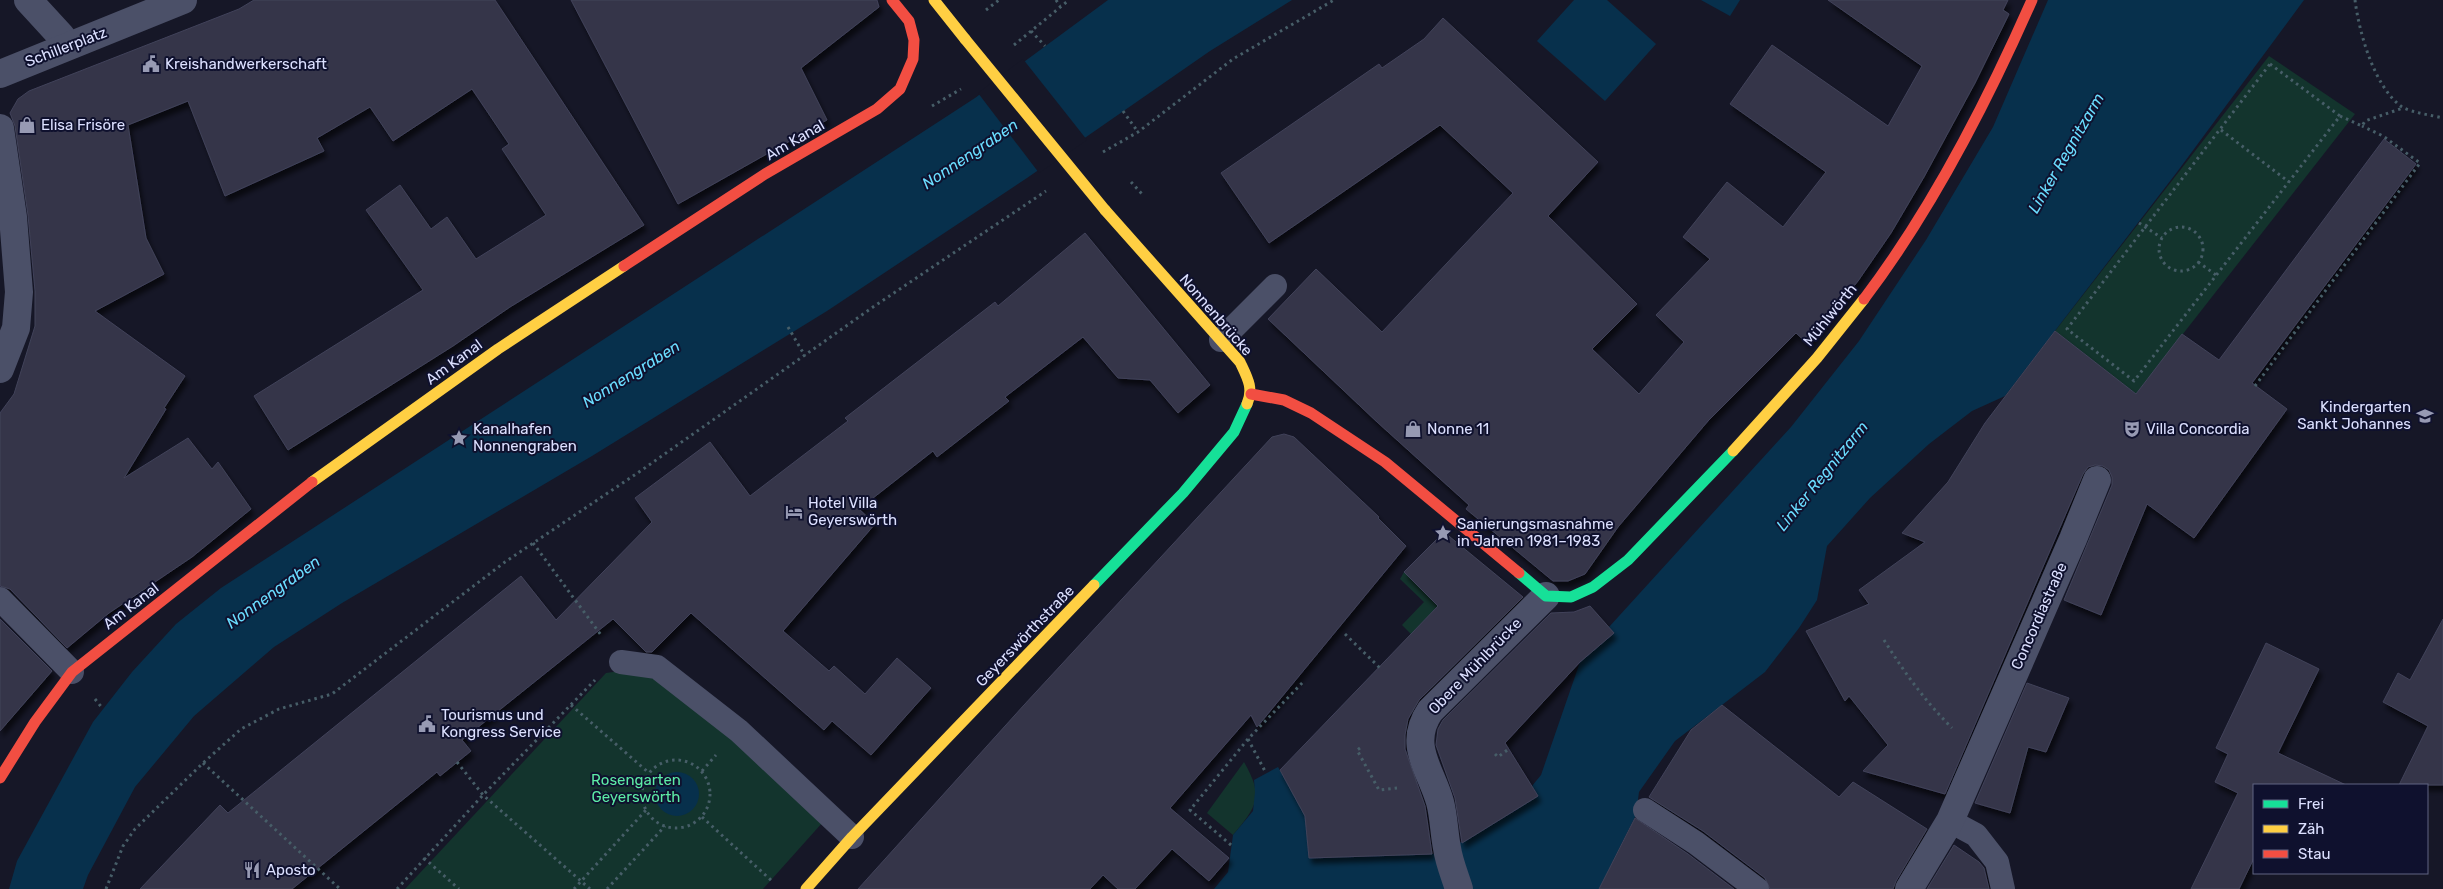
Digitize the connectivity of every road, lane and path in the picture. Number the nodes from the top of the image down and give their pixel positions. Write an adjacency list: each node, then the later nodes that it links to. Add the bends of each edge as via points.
1 (28, 0): 14 (street)
2 (183, 0): 11 (street, Schillerplatz)
3 (892, 0): 48 (street, Am Kanal, via 908,21 914,40 913,59 900,89 877,109 765,174 498,349 309,484)
4 (934, 0): 35 (street, Nonnenbrücke, bridge, via 1105,210)
5 (999, 0): 12 (path)
6 (1056, 0): 7 (path, via 1060,6)
7 (1069, 0)
8 (1334, 0): 24 (path, via 1233,59)
9 (2032, 0): 42 (street, Mühlwörth, via 1994,82 1932,196 1895,256 1853,312 1713,472 1614,572 1581,594 1565,598)
10 (2355, 0): 17 (path, via 2360,30 2372,62 2385,88)
11 (130, 10): 16 (street, Schillerplatz)
12 (982, 13)
13 (1031, 31): 15 (path)
14 (61, 36)
15 (1044, 46)
16 (0, 74)
17 (2404, 108): 20 (path); 21 (path, via 2366,121)
18 (1124, 112): 24 (path)
19 (2340, 116): 21 (path); 23 (path, via 2270,64); 26 (path)
20 (2443, 118)
21 (2362, 126): 38 (path, via 2383,136 2420,163)
22 (0, 128): 37 (street, via 13,217 19,292 16,328)
23 (2221, 130): 26 (path); 29 (path)
24 (1138, 132): 25 (path)
25 (1104, 152)
26 (2289, 182): 32 (path)
27 (1034, 199): 36 (path)
28 (2140, 222): 29 (path)
29 (2145, 227): 30 (path); 32 (path, via 2067,329 2134,382)
30 (2162, 238): 31 (path, via 2159,252 2166,265 2179,270 2193,267); 31 (path, via 2172,228 2180,226 2194,231 2203,249)
31 (2198, 262): 32 (path)
32 (2216, 275)
33 (1275, 286): 35 (lane)
34 (788, 327): 36 (path)
35 (1221, 340): 39 (street, Nonnenbrücke, via 1240,362 1249,380)
36 (805, 356): 41 (path)
37 (0, 369)
38 (2255, 386)
39 (1251, 394): 42 (street, via 1284,400 1311,413 1385,462); 68 (street, Geyerswörthstraße, via 1234,432 1183,493)
40 (2096, 480): 54 (street, Concordiastraße)
41 (533, 543): 46 (path); 57 (path, via 332,694 279,709 256,721 241,729)
42 (1546, 596): 60 (street, Obere Mühlbrücke, via 1422,722 1424,763)
43 (0, 599): 48 (lane)
44 (1345, 634): 47 (path)
45 (1884, 640): 54 (path, via 1931,707)
46 (621, 662): 50 (path, via 606,667); 68 (lane, via 656,667 739,731)
47 (1381, 669)
48 (72, 672): 61 (street, Am Kanal, via 35,722)
49 (1304, 681): 51 (path)
50 (571, 705): 58 (path); 62 (path)
51 (1248, 739): 59 (path); 69 (path, via 1190,810)
52 (1360, 748): 60 (path, via 1357,750 1379,790 1404,788)
53 (1510, 748): 55 (path, via 1498,757)
54 (1980, 752): 66 (street, Concordiastraße)
55 (1494, 754)
56 (457, 762): 62 (path)
57 (202, 763): 72 (path, via 136,829 120,854); 73 (path)
58 (649, 773): 63 (path, via 643,785 642,798); 65 (path, via 670,760 689,762 702,771 710,797)
59 (1266, 773)
60 (1429, 776): 81 (street, Obere Mühlbrücke, via 1440,802 1447,849)
61 (0, 778)
62 (484, 794): 70 (path); 71 (path)
63 (646, 810): 67 (path); 71 (path)
64 (1645, 810): 82 (lane)
65 (702, 817): 67 (path, via 687,826); 79 (path)
66 (1950, 821): 83 (street, Concordiastraße); 84 (lane, via 1976,835 1998,862)
67 (665, 826): 78 (path)
68 (852, 837): 80 (street, Geyerswörthstraße)
69 (1231, 845)
70 (424, 858): 74 (path); 75 (path)
71 (581, 881): 76 (path); 77 (path)
72 (106, 889)
73 (340, 889)
74 (397, 889)
75 (459, 889)
76 (574, 889)
77 (590, 889)
78 (607, 889)
79 (780, 889)
80 (806, 889)
81 (1459, 889)
82 (1757, 889)
83 (1909, 889)
84 (2003, 889)

